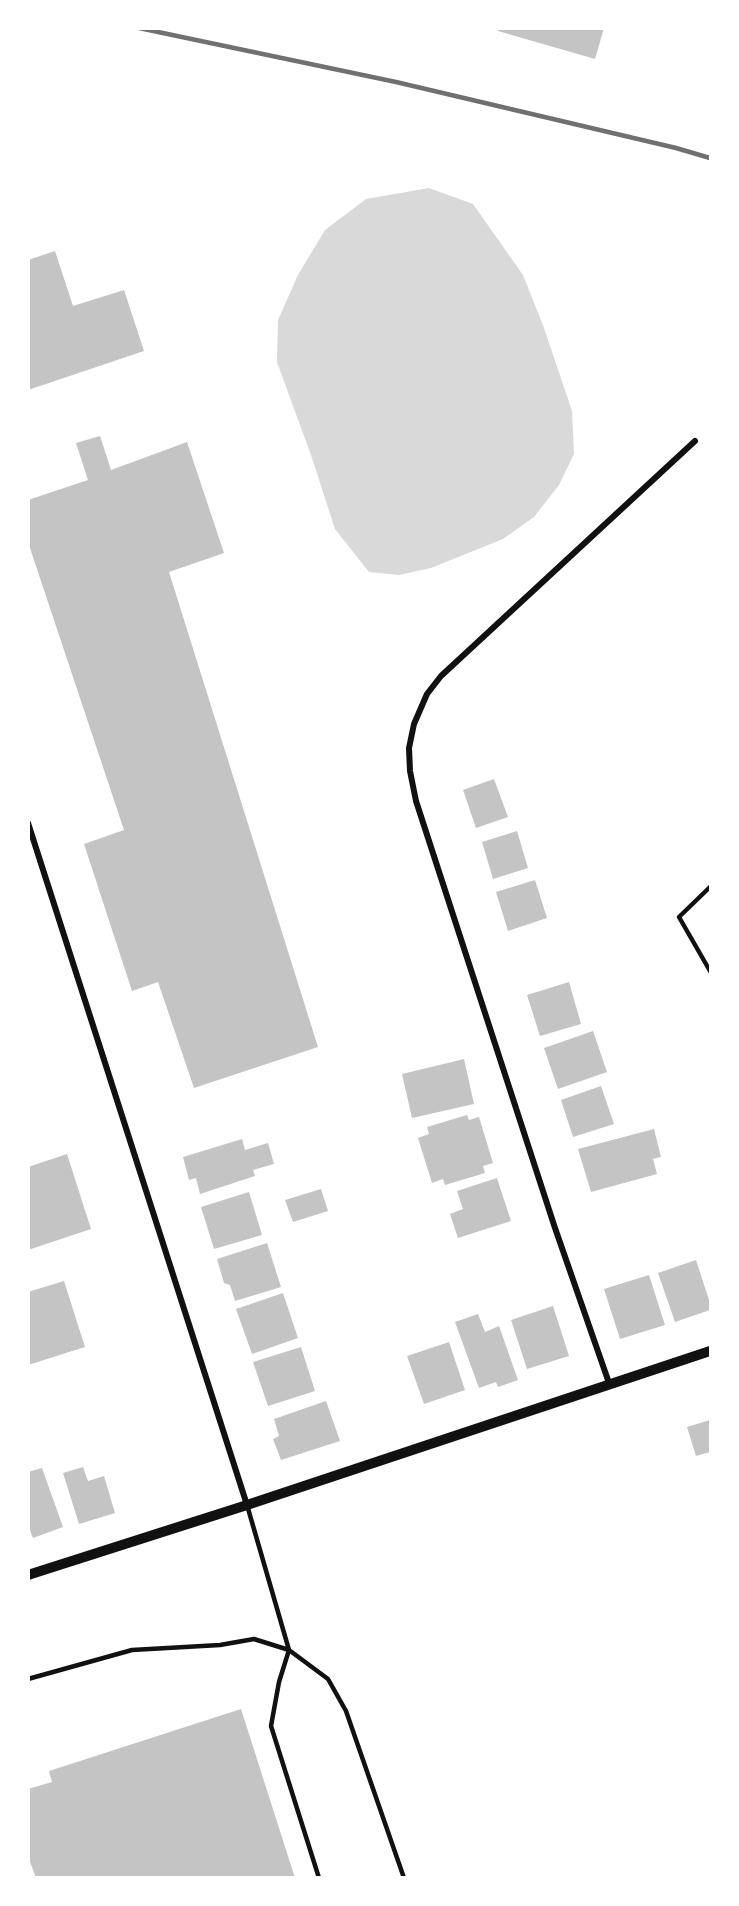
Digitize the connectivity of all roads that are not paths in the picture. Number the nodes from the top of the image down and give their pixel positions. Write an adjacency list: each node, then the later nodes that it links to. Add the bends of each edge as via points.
1 (695, 441): 6 (street, via 441,676 427,694 414,723 409,748 416,801)
2 (28, 823): 7 (street)
3 (711, 886): 4 (lane, via 680,917)
4 (711, 971)
5 (711, 1351): 6 (street)
6 (609, 1383): 7 (street)
7 (247, 1505): 8 (street); 9 (lane)
8 (28, 1575)
9 (289, 1650): 10 (lane, via 254,1639 132,1650); 11 (lane, via 271,1726); 12 (lane, via 328,1679 346,1711)
10 (28, 1679)
11 (319, 1878)
12 (404, 1878)

